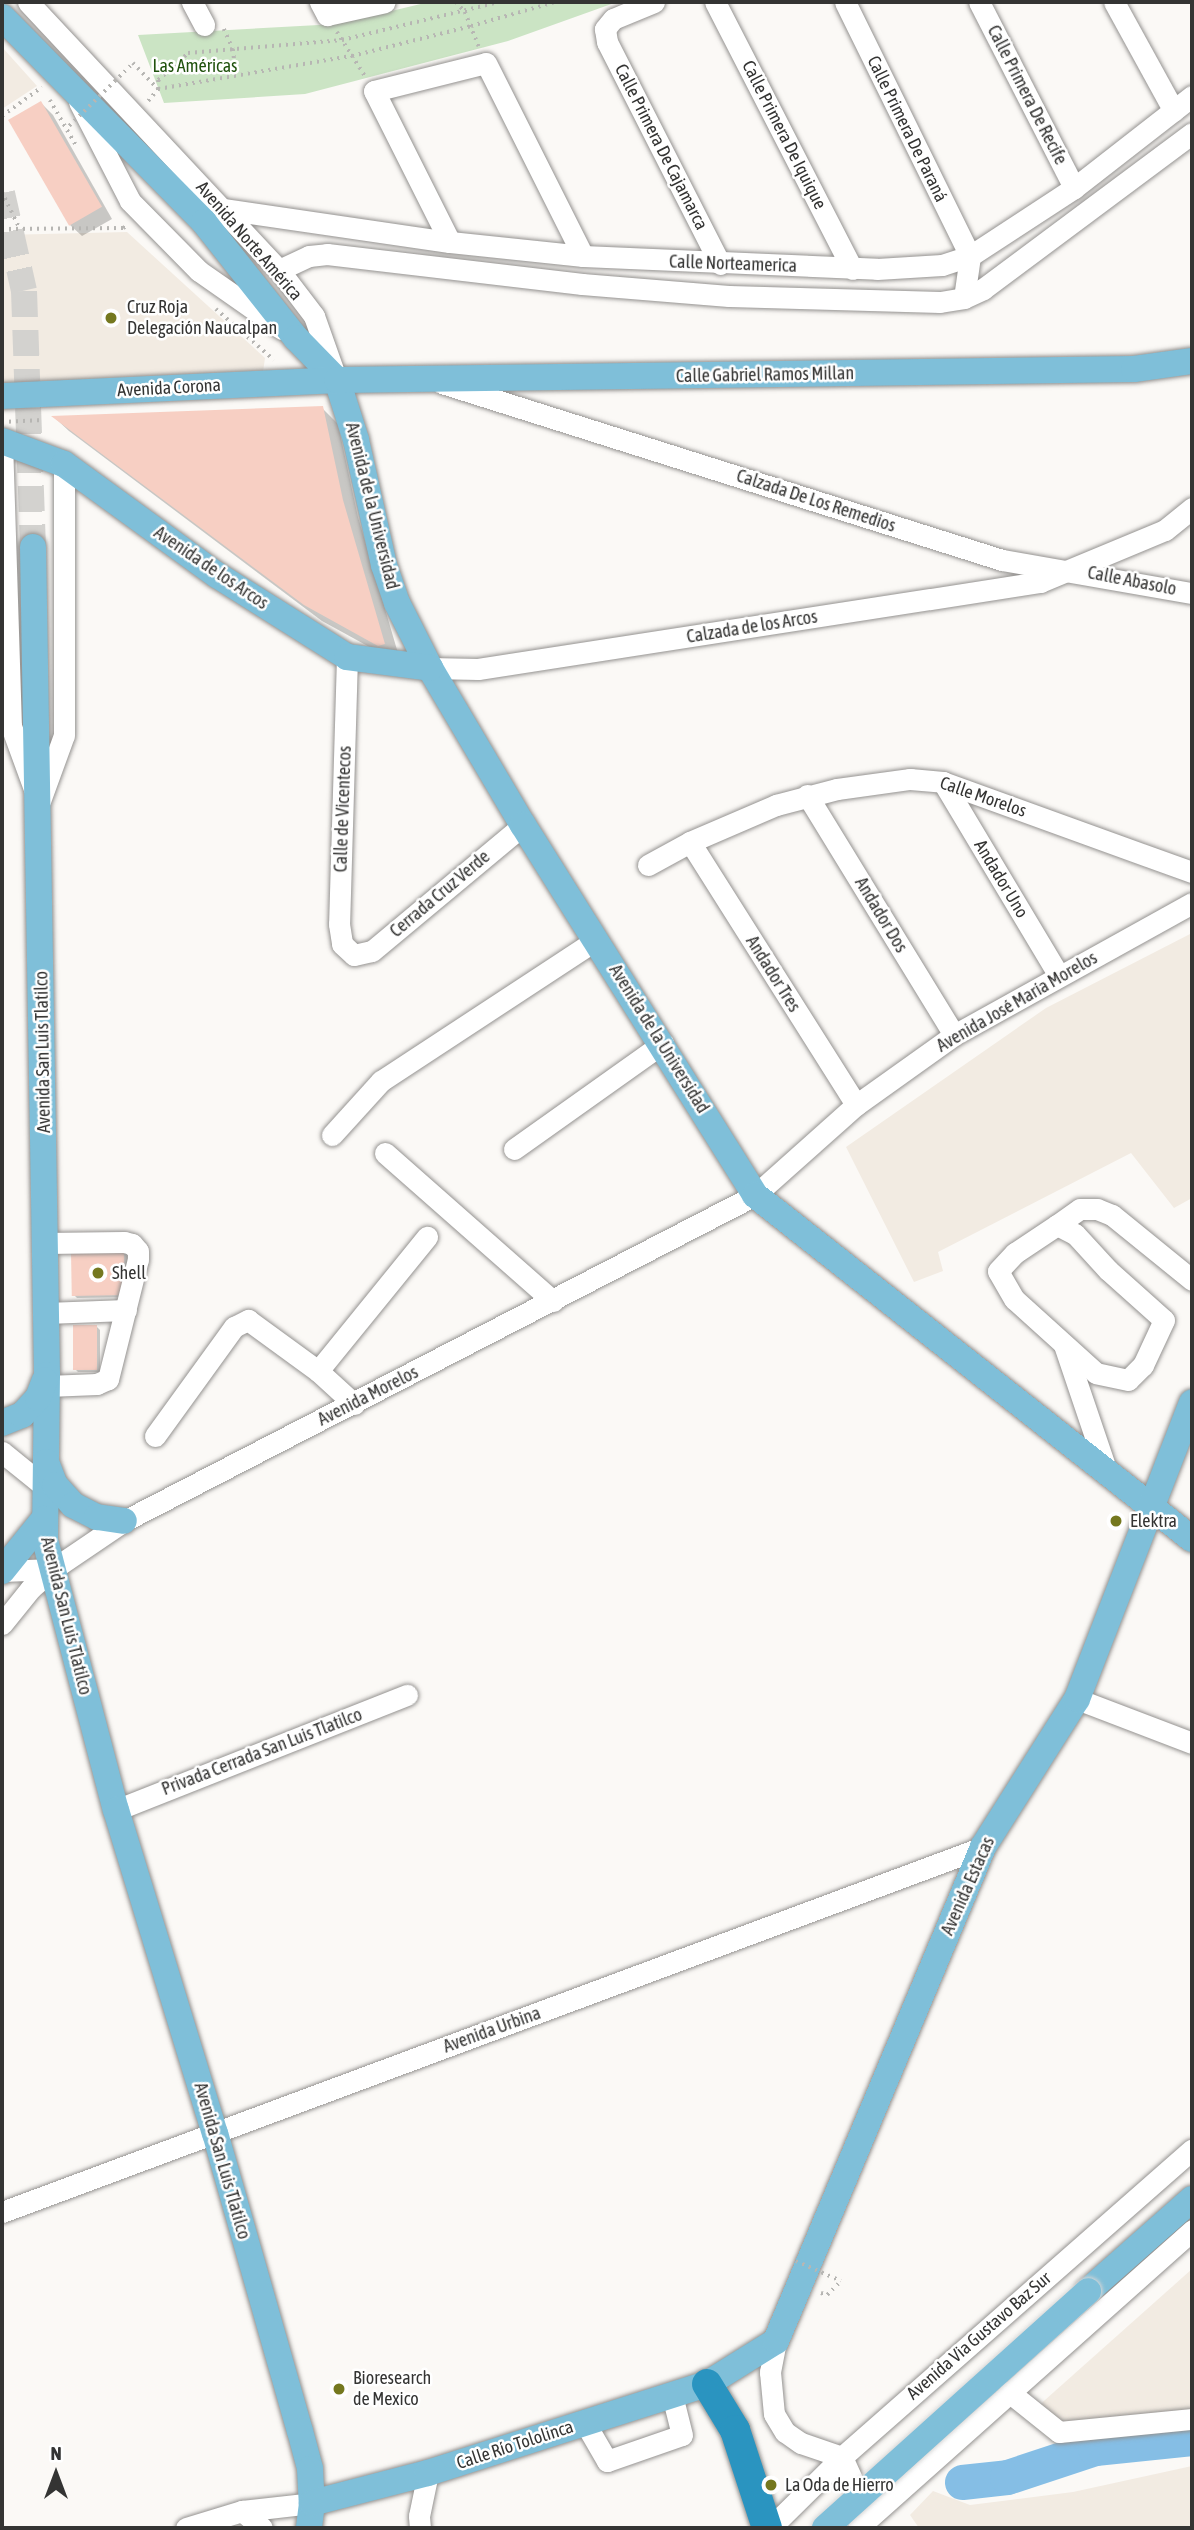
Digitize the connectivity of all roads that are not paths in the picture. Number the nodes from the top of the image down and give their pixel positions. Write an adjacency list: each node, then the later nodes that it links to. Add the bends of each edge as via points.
1 (28, 2): 17 (street, Avenida Norte América)
2 (192, 2): 11 (street)
3 (385, 2): 9 (street)
4 (654, 2): 21 (street, Calle Primera De Cajamarca, via 613,19 605,29 607,42)
5 (715, 2): 22 (street, Calle Primera De Iquique)
6 (845, 2): 20 (street, Calle Primera De Paraná)
7 (979, 2): 16 (street, Calle Primera De Recife)
8 (1114, 2): 14 (street)
9 (324, 8)
10 (2, 17): 12 (main road, Avenida Norte América)
11 (204, 25)
12 (76, 96): 26 (main road, Avenida Norte América, via 204,222); 26 (street, via 130,201 199,271)
13 (1192, 96): 14 (street, Calle Norteamerica)
14 (1174, 111): 16 (street, Calle Norteamerica)
15 (1192, 134): 24 (street, Calle Norteamerica)
16 (1074, 188): 20 (street, Calle Norteamerica)
17 (223, 209): 18 (street, Calle Norteamerica); 23 (street, Avenida Norte América)
18 (450, 242): 19 (street, Calle Norteamerica); 19 (street, via 374,91 486,63)
19 (583, 256): 21 (street, Calle Norteamerica)
20 (970, 256): 22 (street, Calle Norteamerica, via 942,265); 24 (street, Calle Primera De Paraná); 25 (street)
21 (720, 264): 22 (street, Calle Norteamerica)
22 (852, 269)
23 (279, 270): 25 (street, Calle Norteamerica, via 309,256 327,254 729,296 880,303); 28 (street, Avenida Norte América, via 314,316)
24 (1000, 277): 25 (street, Calle Norteamerica)
25 (964, 298)
26 (296, 338): 28 (main road, Avenida Norte América)
27 (1192, 361): 29 (main road, Calle Gabriel Ramos Millan, via 1134,369)
28 (337, 380): 29 (main road, Calle Gabriel Ramos Millan); 30 (main road, Avenida Corona, via 179,382); 38 (main road, Avenida de la Universidad, via 356,440 384,565 397,603)
29 (433, 380): 35 (street, Calzada De Los Remedios, via 1002,559)
30 (2, 396)
31 (2, 441): 32 (main road, Avenida de los Arcos); 41 (street, via 10,726)
32 (64, 464): 37 (main road, Avenida de los Arcos, via 217,575); 41 (street, via 64,735)
33 (1192, 508): 35 (street, via 1165,530)
34 (33, 547): 41 (main road, Avenida San Luis Tlatilco)
35 (1071, 569): 36 (street, Calle Abasolo); 38 (street, Calzada de los Arcos, via 1040,582 532,661 478,669)
36 (1192, 593)
37 (347, 657): 38 (main road, Avenida de los Arcos); 48 (street, Calle de Vicentecos, via 339,924 342,944)
38 (430, 668): 42 (main road, Avenida de la Universidad)
39 (943, 782): 40 (street, Calle Morelos, via 910,779); 45 (street, Calle Morelos); 49 (street, Andador Uno)
40 (807, 795): 43 (street, Calle Morelos); 50 (street, Andador Dos)
41 (39, 804): 59 (main road, Avenida San Luis Tlatilco)
42 (523, 824): 47 (main road, Avenida de la Universidad); 48 (street, Cerrada Cruz Verde, via 372,951)
43 (690, 842): 44 (street, Calle Morelos); 52 (street, Andador Tres)
44 (648, 865)
45 (1192, 872)
46 (1192, 904): 49 (street, Avenida José María Morelos)
47 (596, 940): 51 (main road, Avenida de la Universidad); 53 (street, via 381,1081)
48 (354, 955)
49 (1059, 976): 50 (street, Avenida José María Morelos)
50 (954, 1035): 52 (street, Avenida José María Morelos)
51 (663, 1043): 54 (street); 56 (main road, Avenida de la Universidad)
52 (856, 1105): 56 (street, Avenida José María Morelos)
53 (332, 1135)
54 (514, 1149)
55 (385, 1153): 61 (street)
56 (755, 1195): 61 (street, Avenida Morelos); 73 (main road, Avenida de la Universidad)
57 (1056, 1225): 60 (street, via 1080,1209 1112,1215); 64 (street, via 1015,1253 998,1271 1014,1299); 64 (street, via 1075,1234 1164,1320 1143,1365 1128,1380 1096,1373)
58 (427, 1237): 65 (street)
59 (45, 1243): 62 (street, via 132,1244 138,1259); 63 (main road, Avenida San Luis Tlatilco)
60 (1192, 1280)
61 (553, 1301): 68 (street, Avenida Morelos)
62 (126, 1310): 63 (street); 66 (street, via 108,1379 97,1384)
63 (46, 1313): 66 (main road, Avenida San Luis Tlatilco)
64 (1063, 1343): 73 (street)
65 (318, 1371): 68 (street); 70 (street, via 255,1323 240,1322)
66 (47, 1381): 69 (main road, via 22,1415); 72 (main road, Avenida San Luis Tlatilco)
67 (1192, 1402): 75 (main road, Avenida Estacas)
68 (354, 1404): 77 (street, Avenida Morelos)
69 (2, 1423)
70 (155, 1436)
71 (2, 1452): 74 (street)
72 (45, 1460): 74 (main road, Avenida San Luis Tlatilco); 77 (main road, via 55,1485 74,1505 97,1517)
73 (1106, 1469): 75 (main road, Avenida de la Universidad)
74 (45, 1487): 76 (main road, Avenida San Luis Tlatilco)
75 (1150, 1506): 78 (main road, Avenida de la Universidad); 83 (main road, Avenida Estacas)
76 (44, 1519): 79 (main road, Avenida San Luis Tlatilco); 80 (main road)
77 (124, 1521): 79 (street, Avenida Morelos)
78 (1188, 1532)
79 (53, 1569): 80 (street); 81 (street, Avenida Morelos); 85 (main road, Avenida San Luis Tlatilco)
80 (2, 1571)
81 (2, 1624)
82 (407, 1695): 85 (street, Privada Cerrada San Luis Tlatilco)
83 (1077, 1699): 84 (street); 86 (main road, Avenida Estacas)
84 (1192, 1743)
85 (116, 1810): 87 (main road, Avenida San Luis Tlatilco)
86 (983, 1847): 87 (street, Avenida Urbina); 92 (main road, Avenida Estacas)
87 (215, 2133): 90 (street, Avenida Urbina); 101 (main road, Avenida San Luis Tlatilco, via 310,2469)
88 (1192, 2149): 98 (street, Avenida Via Gustavo Baz Sur)
89 (1192, 2199): 107 (main road, bridge)
90 (2, 2212)
91 (1192, 2230): 94 (street)
92 (776, 2341): 93 (main road, Calle Río Tololinca); 98 (street, via 769,2394 774,2414 785,2432 801,2443)
93 (707, 2384): 95 (main road, Calle Río Tololinca); 106 (highway, via 735,2430)
94 (1009, 2392): 96 (street, via 1059,2432); 102 (street)
95 (672, 2395): 97 (main road, Calle Río Tololinca); 97 (street, via 682,2435 607,2461)
96 (1192, 2419)
97 (585, 2423): 99 (main road, Calle Río Tololinca)
98 (842, 2457): 102 (street); 106 (street, Avenida Via Gustavo Baz Sur)
99 (428, 2473): 101 (main road, Calle Río Tololinca); 105 (street)
100 (242, 2511): 101 (street, Calle Río Tololinca); 103 (street, Calle Río Tololinca); 104 (street)
101 (311, 2515)
102 (867, 2525)
103 (186, 2528)
104 (262, 2528)
105 (420, 2528)
106 (768, 2528)
107 (825, 2528)

